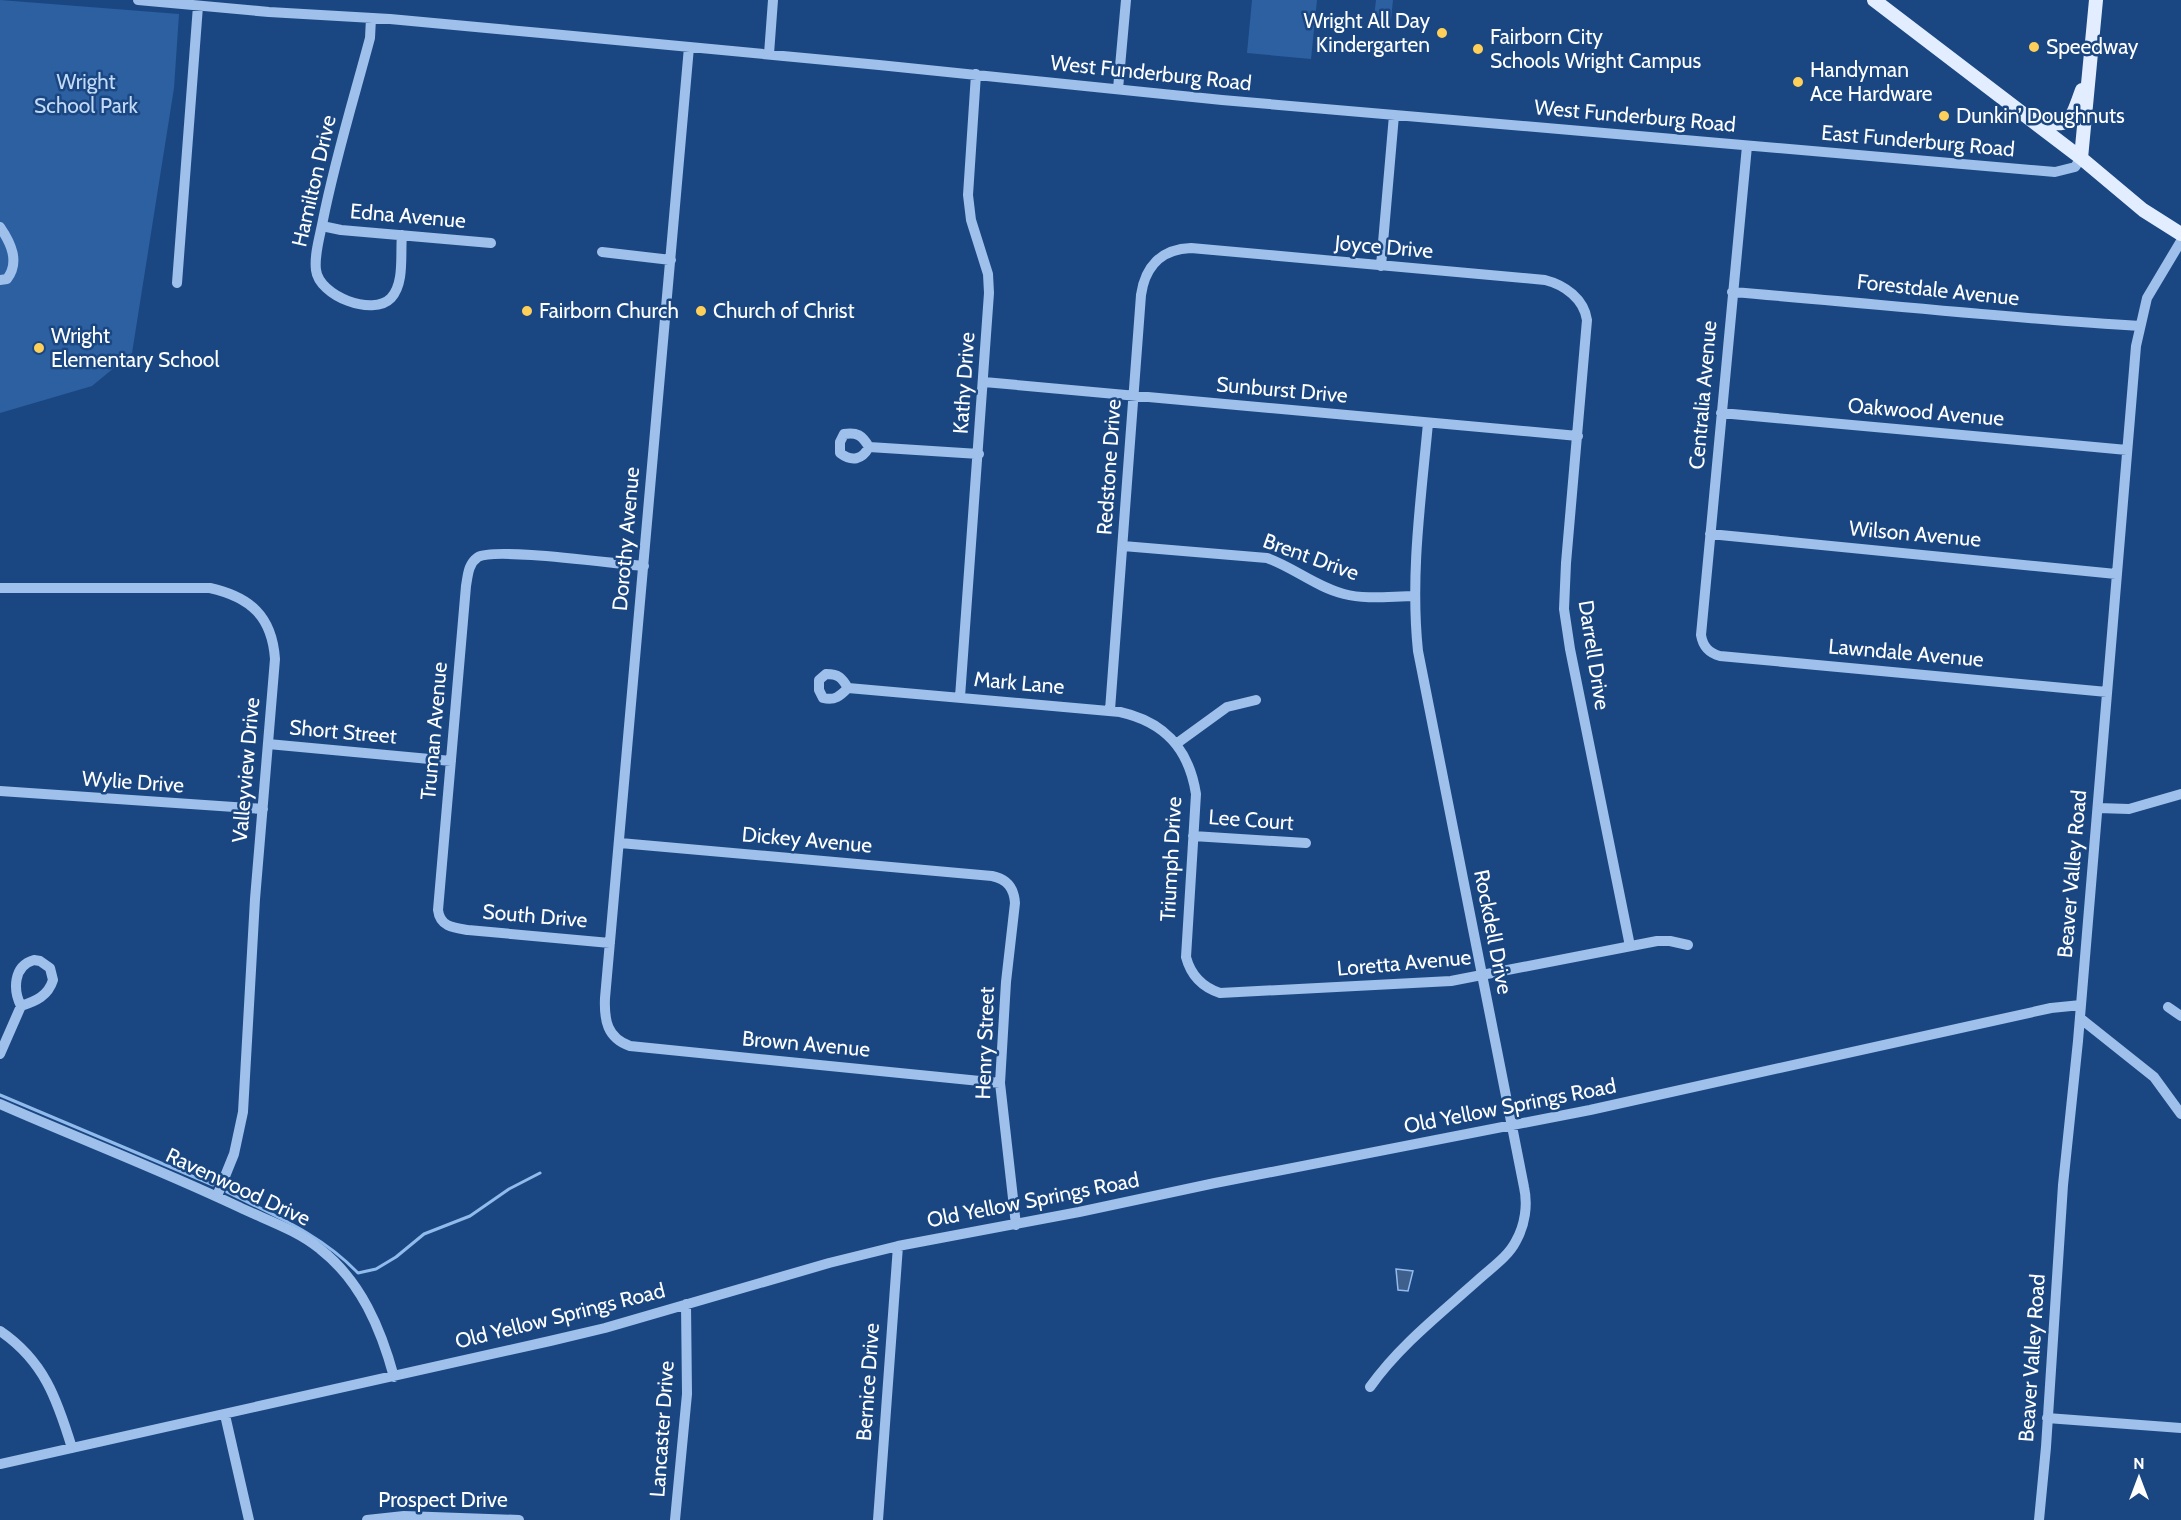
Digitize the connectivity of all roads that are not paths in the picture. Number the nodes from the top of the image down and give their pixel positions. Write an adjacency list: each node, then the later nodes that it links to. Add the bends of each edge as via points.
1 (138, 0): 7 (street, West Funderburg Road)
2 (773, 0): 10 (street)
3 (1126, 0): 13 (street)
4 (1874, 0): 14 (main road)
5 (2096, 0): 11 (main road)
6 (240, 5): 7 (street, West Funderburg Road); 8 (street, West Funderburg Road)
7 (198, 6): 29 (street)
8 (371, 18): 9 (street, West Funderburg Road); 18 (street, Hamilton Drive, via 370,38)
9 (689, 47): 10 (street, West Funderburg Road); 26 (street, Dorothy Avenue)
10 (769, 54): 12 (street, West Funderburg Road)
11 (2090, 68): 14 (main road, via 2074,113 2066,122 2052,124); 17 (main road)
12 (976, 74): 13 (street, West Funderburg Road); 33 (street, Kathy Drive, via 968,195 971,220 988,274)
13 (1118, 89): 15 (street, West Funderburg Road)
14 (2018, 112): 17 (main road)
15 (1394, 115): 16 (street, West Funderburg Road); 27 (street)
16 (1747, 146): 17 (street, East Funderburg Road, via 2059,172 2075,167); 30 (street, Centralia Avenue)
17 (2080, 158): 20 (main road, via 2144,210)
18 (322, 226): 21 (street, Edna Avenue); 21 (street, Hamilton Drive, via 315,269 321,284 338,297 368,304 385,302 395,291)
19 (0, 227): 28 (street, via 14,259 13,272)
20 (2181, 234)
21 (402, 235): 23 (street, Edna Avenue)
22 (2181, 241): 32 (street, Beaver Valley Road, via 2151,289)
23 (491, 243)
24 (1183, 248): 27 (street, Joyce Drive); 34 (street, Redstone Drive, via 1164,254 1147,273 1141,295)
25 (602, 252): 26 (street)
26 (671, 260): 43 (street, Dorothy Avenue)
27 (1381, 266): 31 (street, Joyce Drive, via 1545,280 1561,285)
28 (0, 280)
29 (177, 283)
30 (1732, 292): 32 (street, Forestdale Avenue); 35 (street, Centralia Avenue)
31 (1576, 298): 37 (street, Darrell Drive, via 1587,320)
32 (2140, 327): 39 (street, Beaver Valley Road)
33 (984, 382): 34 (street, Sunburst Drive); 40 (street, Kathy Drive)
34 (1134, 396): 36 (street, Sunburst Drive); 42 (street, Redstone Drive)
35 (1721, 413): 39 (street, Oakwood Avenue); 41 (street, Centralia Avenue)
36 (1428, 423): 37 (street, Sunburst Drive); 46 (street, Rockdell Drive)
37 (1578, 436): 67 (street, Darrell Drive, via 1565,619)
38 (869, 447): 40 (street)
39 (2127, 450): 44 (street, Beaver Valley Road)
40 (978, 454): 50 (street, Kathy Drive)
41 (1710, 534): 44 (street, Wilson Avenue); 47 (street, Centralia Avenue, via 1701,635)
42 (1123, 546): 46 (street, Brent Drive, via 1266,558 1284,563 1343,594); 52 (street, Redstone Drive)
43 (644, 566): 55 (street, Truman Avenue, via 505,554 479,557 468,570); 61 (street, Dorothy Avenue)
44 (2116, 574): 49 (street, Beaver Valley Road)
45 (0, 588): 53 (street, Valleyview Drive, via 197,587 240,598 261,615 270,630 274,649)
46 (1415, 596): 68 (street, Rockdell Drive, via 1420,667)
47 (1705, 647): 49 (street, Lawndale Avenue, via 1720,656)
48 (848, 688): 50 (street, Mark Lane)
49 (2107, 692): 58 (street, Beaver Valley Road)
50 (960, 697): 52 (street, Mark Lane)
51 (1256, 700): 54 (street, via 1227,707)
52 (1110, 710): 54 (street, Mark Lane, via 1147,720)
53 (268, 744): 55 (street, Short Street); 59 (street, Valleyview Drive)
54 (1176, 744): 60 (street, Triumph Drive, via 1194,781)
55 (451, 761): 64 (street, Truman Avenue, via 438,910 443,922)
56 (0, 791): 59 (street, Wylie Drive)
57 (2181, 794): 58 (street, via 2129,809)
58 (2098, 808): 70 (street, Beaver Valley Road)
59 (263, 809): 81 (street, Valleyview Drive, via 243,1112 234,1154)
60 (1193, 836): 62 (street, Lee Court); 69 (street, Triumph Drive, via 1186,950 1188,965)
61 (620, 843): 63 (street, Dickey Avenue); 65 (street, Dorothy Avenue)
62 (1306, 843)
63 (992, 876): 77 (street, Henry Street, via 1008,883 1015,903)
64 (456, 928): 65 (street, South Drive)
65 (610, 943): 75 (street, Dorothy Avenue, via 604,1013)
66 (1688, 945): 67 (street, Loretta Avenue, via 1663,940)
67 (1630, 946): 68 (street, Loretta Avenue)
68 (1482, 976): 69 (street, Loretta Avenue, via 1230,994 1211,990); 80 (street, Rockdell Drive)
69 (1196, 978)
70 (2081, 1005): 74 (street, Beaver Valley Road); 80 (street, Old Yellow Springs Road, via 2051,1008)
71 (21, 1006): 76 (street)
72 (2168, 1007): 73 (street)
73 (2181, 1016)
74 (2080, 1018): 79 (street, via 2154,1077); 89 (street, Beaver Valley Road)
75 (611, 1034): 77 (street, Brown Avenue, via 630,1046)
76 (0, 1053)
77 (1000, 1083): 82 (street, Henry Street)
78 (0, 1104): 81 (street, Ravenwood Drive)
79 (2181, 1114)
80 (1512, 1125): 82 (street, Old Yellow Springs Road); 87 (street, Rockdell Drive, via 1526,1196 1524,1220 1516,1241 1507,1254 1404,1347)
81 (217, 1196): 86 (street, Ravenwood Drive, via 321,1249 367,1306)
82 (1016, 1225): 83 (street, Old Yellow Springs Road)
83 (898, 1246): 84 (street, Old Yellow Springs Road); 97 (street, Bernice Drive)
84 (686, 1304): 86 (street, Old Yellow Springs Road, via 605,1328); 96 (street, Lancaster Drive, via 687,1394)
85 (0, 1331): 91 (street, via 31,1358 48,1382)
86 (394, 1377): 88 (street, Old Yellow Springs Road)
87 (1370, 1387)
88 (225, 1415): 91 (street, Old Yellow Springs Road); 93 (street)
89 (2047, 1418): 90 (street); 98 (street, Beaver Valley Road)
90 (2181, 1428)
91 (72, 1448): 92 (street, Old Yellow Springs Road)
92 (0, 1464)
93 (249, 1520)
94 (367, 1520): 95 (street, Prospect Drive, via 420,1516)
95 (519, 1520)
96 (675, 1520)
97 (878, 1520)
98 (2039, 1520)

